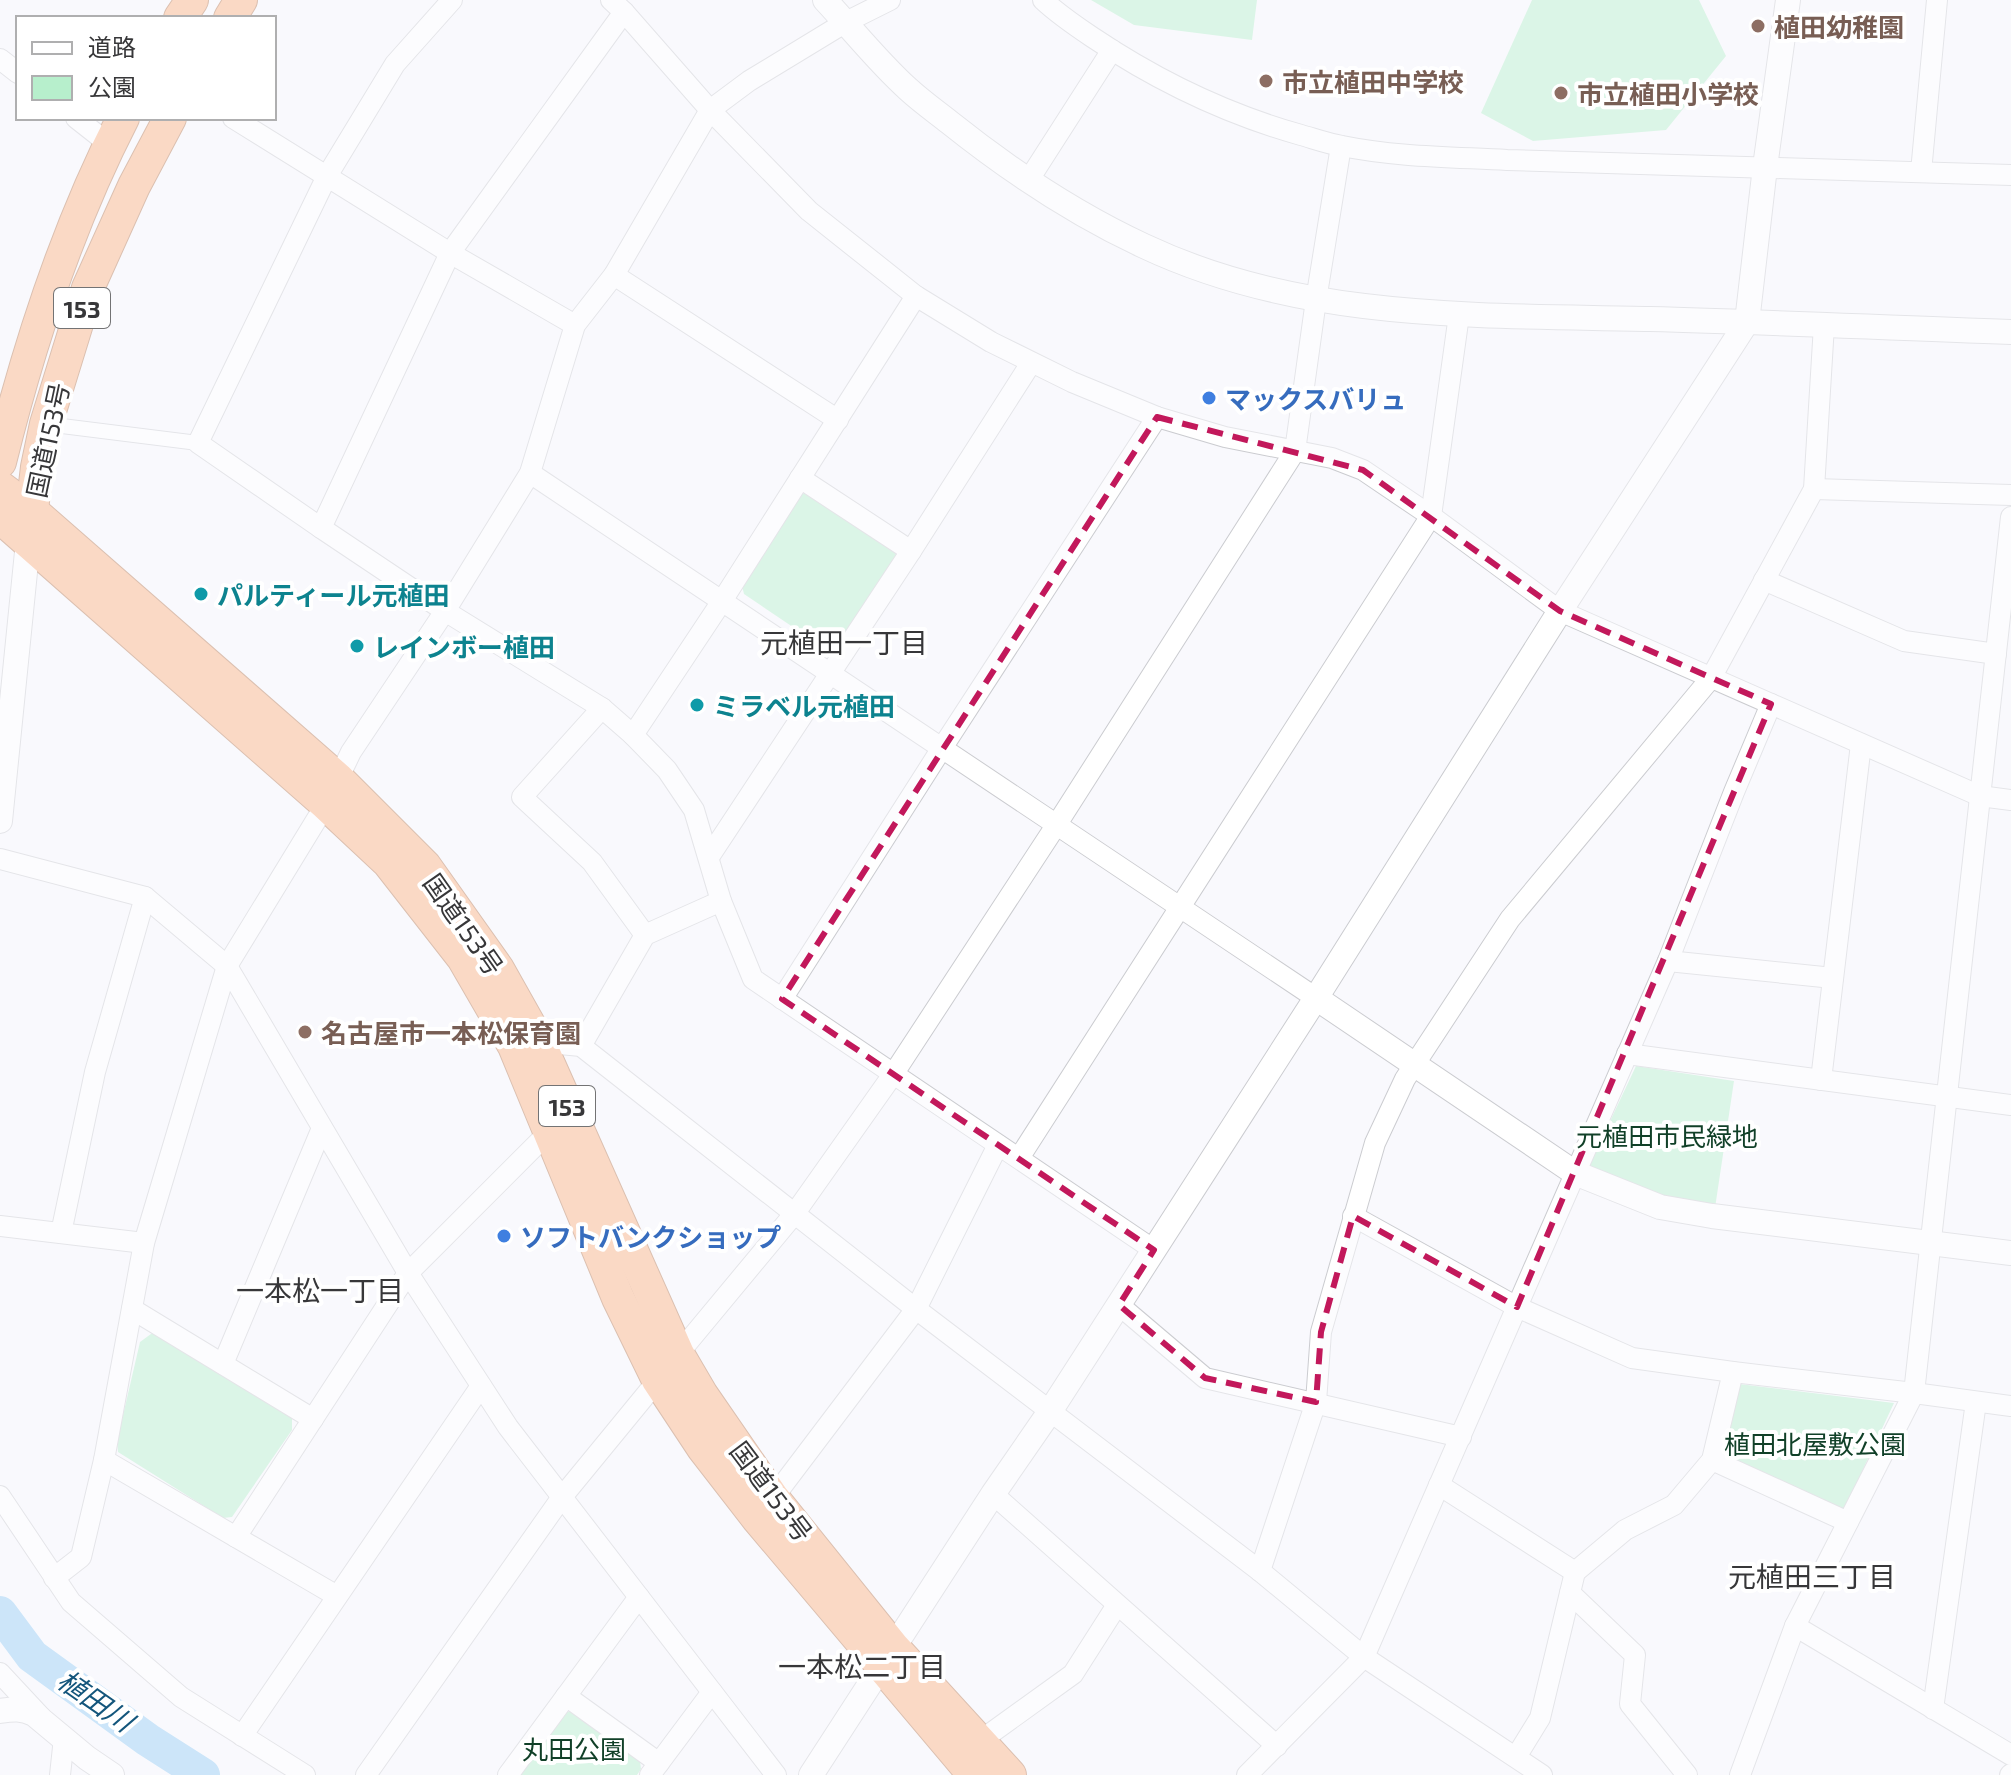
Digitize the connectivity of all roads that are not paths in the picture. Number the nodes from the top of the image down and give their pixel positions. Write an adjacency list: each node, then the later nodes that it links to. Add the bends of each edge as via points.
1 (452, 0): 21 (street, via 395,64)
2 (825, 0): 8 (street)
3 (890, 0): 8 (street)
4 (1043, 0): 9 (street)
5 (1788, 0): 18 (street)
6 (1937, 0): 19 (street)
7 (618, 6): 12 (street); 23 (street)
8 (846, 22): 12 (street); 22 (street, via 907,88)
9 (1112, 50): 17 (street, via 1224,109); 22 (street)
10 (0, 59): 11 (street)
11 (16, 71)
12 (710, 110): 24 (street); 25 (street, via 809,211)
13 (82, 120): 16 (street)
14 (169, 120): 35 (highway, 国道153号 / 153, via 88,288)
15 (236, 120): 21 (street)
16 (116, 131): 38 (highway, 国道153号 / 153, via 54,277)
17 (1341, 146): 18 (street, via 1493,160); 26 (street)
18 (1765, 167): 19 (street); 28 (street)
19 (1921, 172): 20 (street)
20 (2011, 175)
21 (327, 176): 23 (street); 36 (street)
22 (1028, 181): 26 (street, via 1145,247 1237,281)
23 (450, 253): 29 (street); 48 (street)
24 (614, 275): 29 (street); 34 (street)
25 (916, 296): 32 (street); 34 (street)
26 (1316, 300): 27 (street); 37 (street)
27 (1459, 315): 28 (street); 45 (street)
28 (1747, 322): 30 (street); 54 (street)
29 (575, 325): 39 (street)
30 (1824, 325): 31 (street); 42 (street)
31 (2011, 332)
32 (1031, 363): 33 (street); 50 (street)
33 (1157, 417): 37 (street); 62 (street)
34 (838, 420): 40 (street)
35 (46, 424): 36 (street); 44 (highway, 国道153号 / 153)
36 (198, 443): 48 (street)
37 (1295, 451): 45 (street, via 1363,470); 67 (street)
38 (0, 462)
39 (530, 473): 52 (street); 53 (street)
40 (800, 478): 50 (street); 52 (street)
41 (0, 487): 44 (highway, 153)
42 (1814, 489): 43 (street); 51 (street)
43 (2011, 495)
44 (32, 511): 49 (highway, 153); 63 (highway, 国道153号 / 153)
45 (1431, 516): 54 (street); 72 (street)
46 (0, 517): 49 (highway, 国道153号 / 153)
47 (2011, 517): 55 (street)
48 (321, 528): 53 (street)
49 (28, 542): 63 (highway, 国道153号 / 153); 66 (street)
50 (911, 551): 56 (street)
51 (1764, 580): 55 (street, via 1904,641); 57 (street)
52 (722, 601): 56 (street); 60 (street)
53 (445, 611): 59 (street); 63 (street, via 351,752)
54 (1560, 611): 57 (street); 77 (street)
55 (1996, 654): 64 (street)
56 (831, 673): 62 (street); 68 (street)
57 (1711, 678): 58 (street); 82 (street, via 1510,919)
58 (1771, 704): 61 (street); 74 (street)
59 (602, 708): 60 (street); 73 (street, via 522,797 592,862)
60 (633, 735): 68 (street, via 667,770 694,810)
61 (1861, 744): 64 (street); 76 (street)
62 (942, 748): 67 (street); 78 (street)
63 (332, 792): 75 (street); 79 (highway, 国道153号 / 153, via 425,866 498,969); 88 (highway, 国道153号 / 153, via 463,958 514,1046)
64 (1980, 796): 65 (street); 85 (street)
65 (2011, 800)
66 (0, 821)
67 (1057, 824): 72 (street); 83 (street)
68 (709, 857): 71 (street)
69 (0, 859): 70 (street)
70 (145, 897): 75 (street); 95 (street, via 95,1072)
71 (721, 901): 73 (street); 78 (street, via 753,979)
72 (1180, 907): 77 (street); 90 (street)
73 (645, 935): 80 (street)
74 (1668, 961): 76 (street); 81 (street)
75 (227, 966): 87 (street); 96 (street)
76 (1833, 978): 84 (street)
77 (1316, 998): 82 (street); 98 (street)
78 (782, 999): 83 (street)
79 (539, 1042): 80 (street); 105 (highway, 国道153号 / 153)
80 (581, 1046): 92 (street)
81 (1627, 1054): 84 (street); 91 (street)
82 (1414, 1064): 91 (street); 93 (street, via 1375,1143)
83 (894, 1073): 89 (street); 92 (street)
84 (1821, 1080): 85 (street)
85 (1946, 1097): 86 (street); 97 (street)
86 (2011, 1105)
87 (322, 1128): 100 (street); 106 (street)
88 (550, 1131): 100 (street); 108 (highway, 国道153号 / 153, via 618,1298)
89 (998, 1145): 90 (street); 104 (street)
90 (1019, 1158): 98 (street)
91 (1575, 1173): 97 (street, via 1660,1207); 102 (street)
92 (795, 1213): 104 (street); 105 (street)
93 (1353, 1216): 102 (street); 111 (street, via 1321,1332)
94 (0, 1226): 95 (street)
95 (61, 1233): 96 (street)
96 (144, 1243): 103 (street)
97 (1930, 1243): 99 (street); 110 (street)
98 (1154, 1250): 101 (street)
99 (2011, 1253)
100 (408, 1273): 109 (street); 115 (street)
101 (1119, 1305): 111 (street, via 1205,1378); 114 (street)
102 (1517, 1307): 107 (street, via 1632,1358); 116 (street)
103 (132, 1309): 106 (street); 117 (street)
104 (916, 1309): 114 (street); 123 (street)
105 (678, 1354): 123 (highway, 国道153号 / 153)
106 (223, 1364): 115 (street)
107 (1733, 1372): 110 (street); 118 (street)
108 (658, 1380): 122 (street); 133 (highway, 国道153号 / 153, via 758,1519)
109 (481, 1386): 122 (street); 129 (street)
110 (1914, 1393): 112 (street); 124 (street)
111 (1316, 1402): 116 (street); 126 (street)
112 (1976, 1402): 113 (street); 138 (street)
113 (2011, 1406)
114 (1051, 1410): 120 (street); 126 (street)
115 (313, 1419): 125 (street)
116 (1461, 1437): 119 (street)
117 (104, 1460): 125 (street); 127 (street, via 81,1557)
118 (1712, 1460): 124 (street); 128 (street, via 1674,1505 1625,1530)
119 (1439, 1485): 128 (street); 134 (street)
120 (993, 1494): 131 (street); 133 (street)
121 (0, 1496): 127 (street)
122 (562, 1497): 130 (street); 150 (street)
123 (773, 1498): 133 (highway, 国道153号 / 153)
124 (1848, 1522): 132 (street)
125 (236, 1537): 129 (street)
126 (1260, 1571): 134 (street)
127 (54, 1578): 141 (street, via 71,1602 181,1697)
128 (1572, 1582): 145 (street, via 1540,1718); 158 (street, via 1635,1655 1630,1704)
129 (337, 1596): 141 (street)
130 (639, 1597): 136 (street); 137 (street)
131 (1117, 1605): 142 (street, via 1073,1674); 143 (street)
132 (1795, 1626): 138 (street); 159 (street)
133 (887, 1657): 142 (highway, 国道153号 / 153); 153 (street); 154 (highway, 国道153号 / 153)
134 (1364, 1657): 143 (street); 145 (street)
135 (0, 1673): 140 (street)
136 (712, 1692): 146 (street); 152 (street)
137 (566, 1696): 146 (street); 151 (street)
138 (1933, 1709): 144 (street)
139 (0, 1711): 140 (street, via 25,1709)
140 (56, 1731): 147 (street); 148 (street)
141 (242, 1736): 149 (street)
142 (980, 1741): 155 (highway, 国道153号 / 153)
143 (1277, 1746): 156 (street)
144 (2011, 1755)
145 (1516, 1757): 157 (street)
146 (655, 1769)
147 (60, 1775)
148 (112, 1775)
149 (305, 1775)
150 (366, 1775)
151 (508, 1775)
152 (776, 1775)
153 (811, 1775)
154 (974, 1775)
155 (1010, 1775)
156 (1247, 1775)
157 (1542, 1775)
158 (1687, 1775)
159 (1740, 1775)

